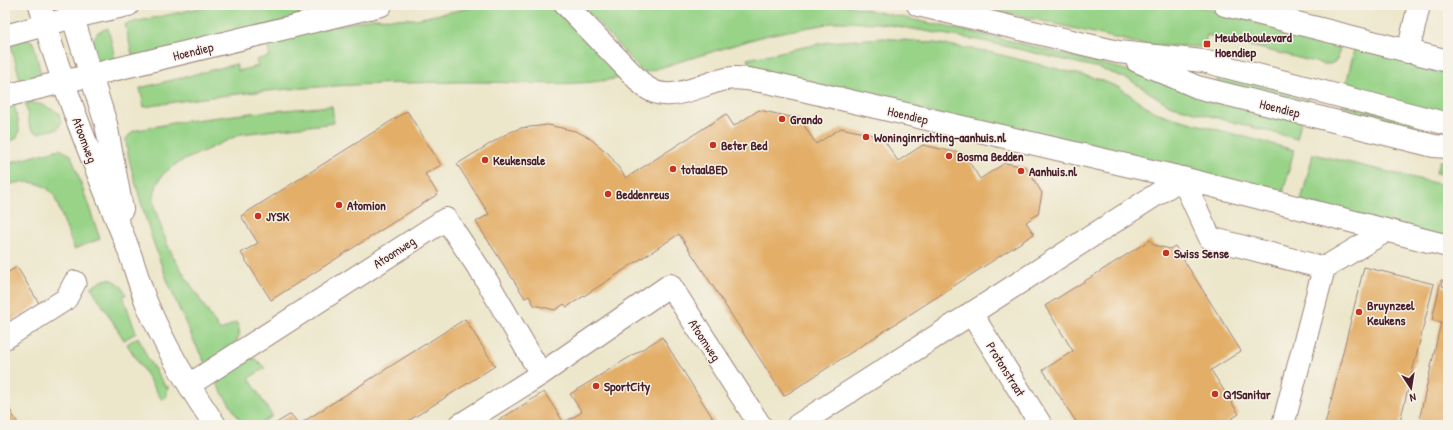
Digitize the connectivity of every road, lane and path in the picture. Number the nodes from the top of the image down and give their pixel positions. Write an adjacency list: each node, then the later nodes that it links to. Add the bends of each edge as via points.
1 (128, 5): 7 (street)
2 (381, 5): 13 (street, Hoendiep)
3 (566, 5): 18 (street, Hoendiep, via 646,89 664,95 727,79 772,83)
4 (918, 5): 10 (street, Hoendiep)
5 (1225, 5): 11 (street)
6 (1419, 5): 11 (street)
7 (72, 11): 8 (street); 13 (street, Atoomweg)
8 (42, 15): 9 (street); 14 (street, Atoomweg)
9 (5, 36)
10 (1118, 52): 16 (street, Hoendiep, via 1203,61); 17 (street, Hoendiep, via 1197,88 1434,146)
11 (1408, 52): 12 (street)
12 (1448, 61)
13 (92, 76): 14 (street, Hoendiep); 21 (street, Atoomweg, via 106,124)
14 (63, 83): 15 (street, Hoendiep); 21 (street, Atoomweg)
15 (5, 96)
16 (1448, 124)
17 (1448, 147)
18 (1182, 178): 19 (street, Hoendiep); 22 (street, via 1210,238); 24 (street)
19 (1386, 231): 20 (street, Hoendiep); 22 (street)
20 (1448, 246)
21 (131, 253): 27 (street, Atoomweg, via 147,303)
22 (1324, 268): 33 (street)
23 (75, 282): 25 (street, via 66,299)
24 (971, 313): 31 (street); 32 (street, Protonstraat)
25 (5, 338)
26 (541, 374): 27 (street, Atoomweg, via 484,276 446,218); 29 (street, Atoomweg); 30 (street, Atoomweg, via 670,285)
27 (189, 385): 28 (street, Atoomweg)
28 (215, 425)
29 (460, 425)
30 (760, 425)
31 (798, 425)
32 (1041, 425)
33 (1282, 425)

